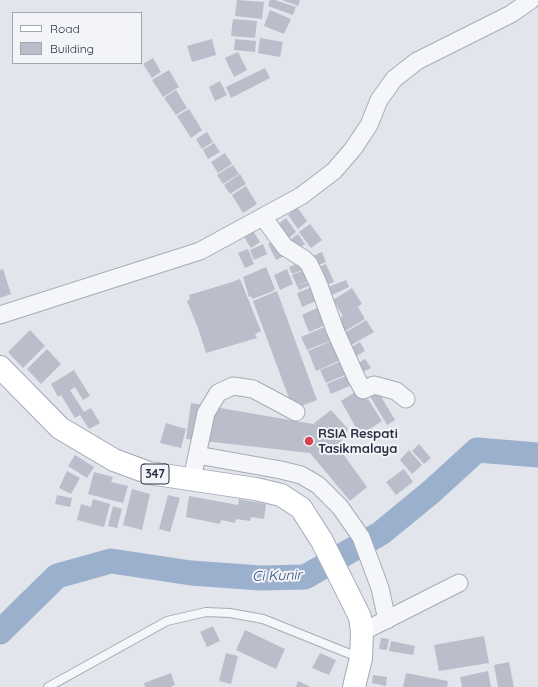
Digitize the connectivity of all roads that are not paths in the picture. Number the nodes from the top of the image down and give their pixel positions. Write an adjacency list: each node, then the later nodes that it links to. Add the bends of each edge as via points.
1 (531, 0): 2 (street, via 511,14 417,61 394,79 379,100 369,125 334,171 301,196)
2 (263, 217): 3 (street, via 200,251); 5 (street, via 285,247 309,264 335,330 363,390 374,385 396,391)
3 (0, 315)
4 (0, 366): 8 (main road, 347, via 60,428 120,463 149,473)
5 (406, 399)
6 (296, 412): 7 (street, via 253,389 233,386 218,393 206,413)
7 (197, 456): 8 (street); 10 (street, via 281,470 301,475 318,485 340,507 360,537 380,588)
8 (192, 479): 11 (main road, 347, via 281,495 301,508 322,541)
9 (459, 583): 10 (street)
10 (387, 620): 11 (street)
11 (361, 625): 12 (main road, 347)
12 (361, 658): 13 (lane, via 263,619 206,612 167,620); 14 (main road, 347)
13 (48, 687)
14 (354, 687)

